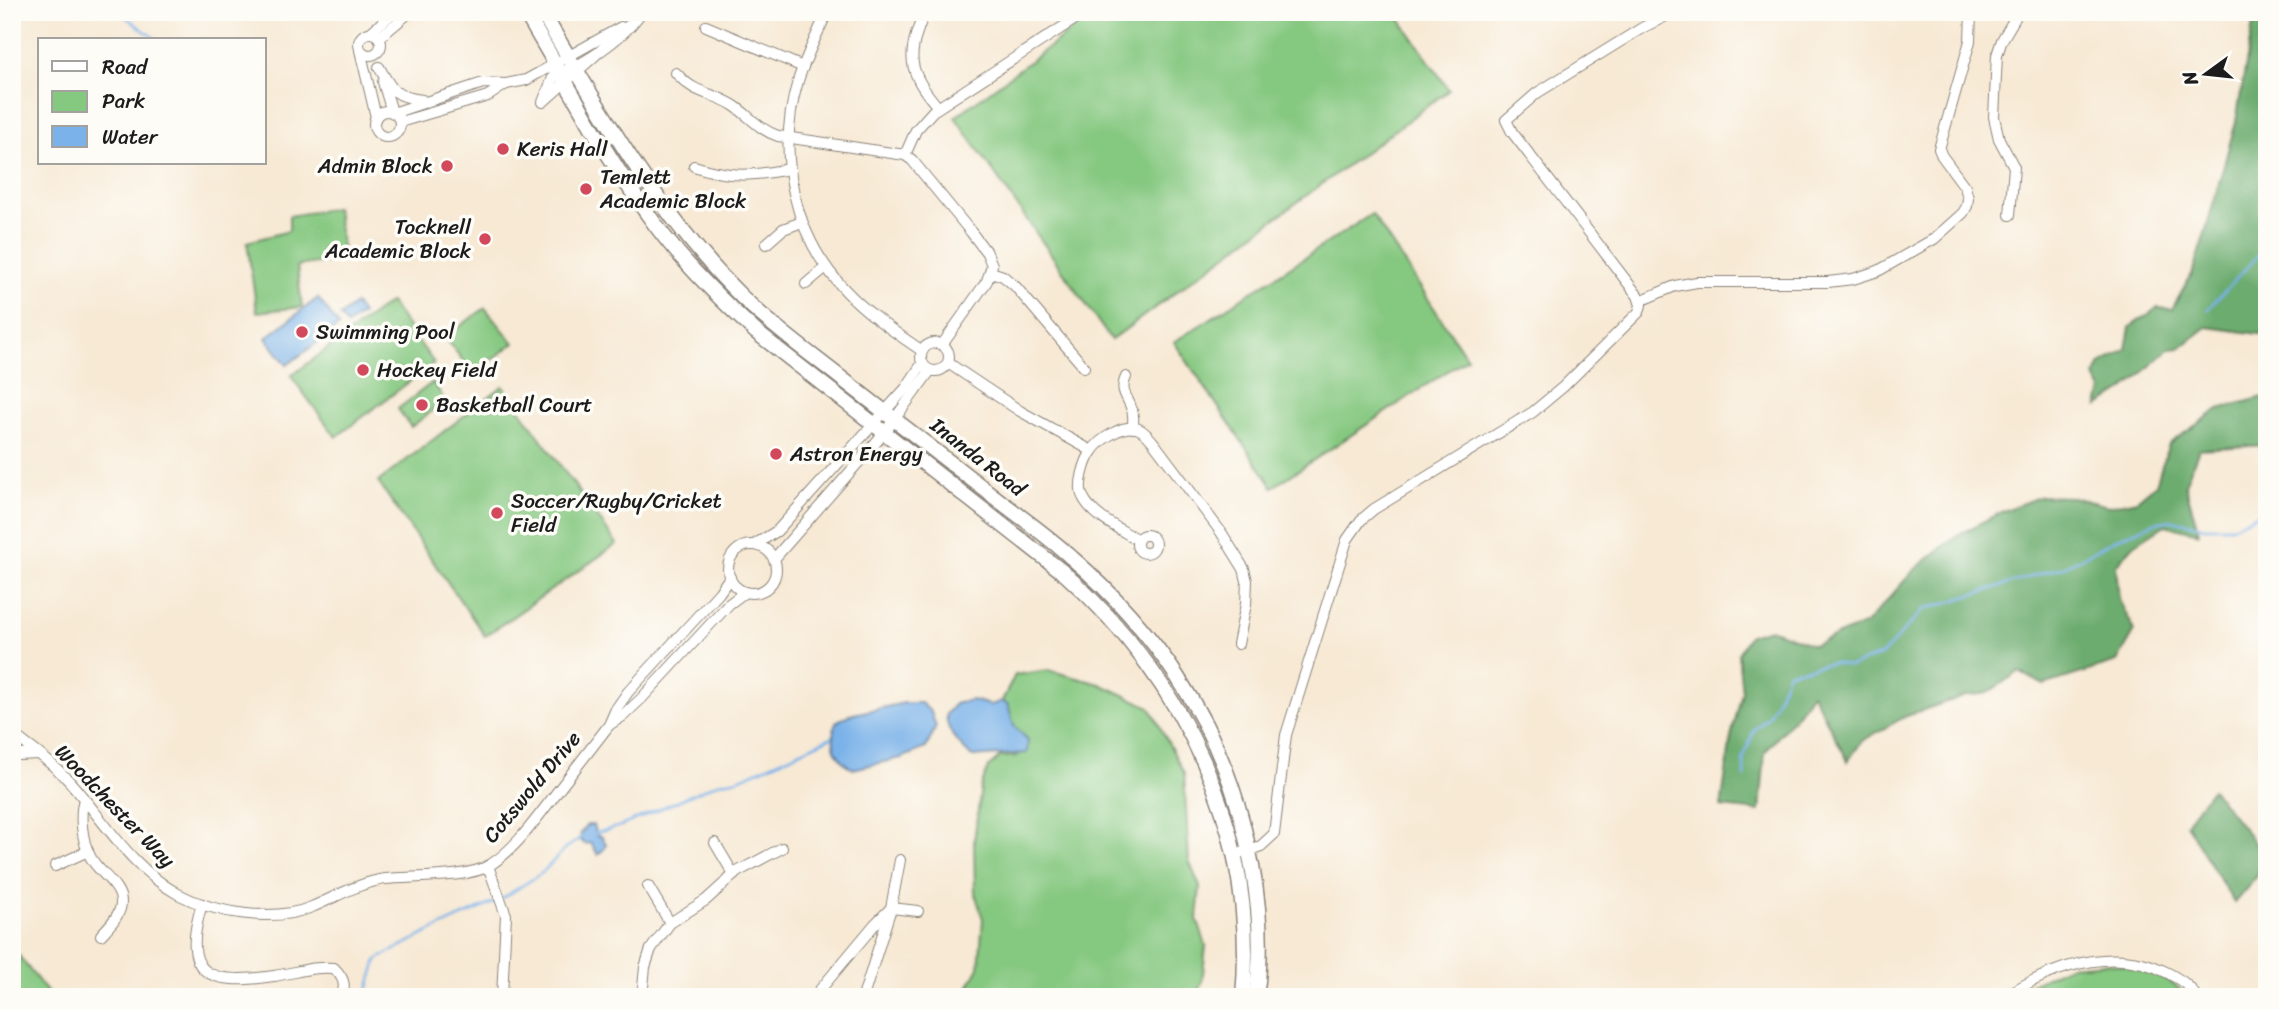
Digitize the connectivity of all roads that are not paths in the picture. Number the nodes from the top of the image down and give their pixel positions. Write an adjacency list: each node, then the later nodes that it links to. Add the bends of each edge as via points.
1 (394, 12): 13 (street)
2 (410, 12): 13 (street)
3 (525, 12): 18 (main road, Inanda Road)
4 (542, 12): 18 (main road, Inanda Road)
5 (827, 12): 17 (street)
6 (925, 12): 22 (street, via 912,60 920,84)
7 (1086, 12): 22 (street)
8 (1674, 12): 35 (street, via 1537,93 1506,120)
9 (1971, 12): 35 (street, via 1970,41 1940,149 1965,187 1967,206 1934,239 1878,271 1853,279 1697,282)
10 (2015, 12): 29 (street, via 1997,55 1994,117 1999,139 2014,167)
11 (639, 15): 18 (street, via 619,38); 18 (street, via 543,102 555,73); 20 (street, via 526,79)
12 (706, 26): 17 (street)
13 (374, 35): 14 (street, via 360,38); 15 (street, via 381,45)
14 (360, 50): 15 (street); 24 (street)
15 (375, 54): 16 (street)
16 (379, 66): 21 (street, via 396,94); 23 (street)
17 (803, 67): 25 (street)
18 (567, 69): 42 (main road, Inanda Road, via 703,255 768,321); 43 (main road, Inanda Road, via 639,201 702,279 756,332)
19 (676, 73): 25 (street, via 689,87 732,105 765,132)
20 (506, 84): 21 (street, via 483,83); 23 (street, via 488,96)
21 (426, 100): 23 (street)
22 (938, 107): 26 (street, via 916,130)
23 (395, 116): 24 (street, via 383,112); 24 (street, via 399,129 384,137 375,129)
24 (376, 117)
25 (787, 138): 26 (street); 28 (street)
26 (905, 155): 33 (street, via 978,240 991,261)
27 (694, 166): 28 (street, via 722,175 754,176)
28 (789, 169): 30 (street)
29 (2010, 215)
30 (802, 222): 31 (street, via 783,229); 32 (street)
31 (766, 244)
32 (826, 267): 34 (street); 37 (street, via 866,311)
33 (991, 272): 36 (street); 40 (street, via 1015,286)
34 (806, 284)
35 (1640, 301): 63 (street, via 1636,315 1533,412 1374,509 1353,530 1286,735 1274,834)
36 (942, 345): 37 (street, via 929,344); 38 (street, via 949,354)
37 (922, 351): 39 (street)
38 (948, 363): 39 (street, via 941,371); 45 (street)
39 (926, 367): 42 (street)
40 (1084, 367)
41 (1126, 377): 44 (street, via 1123,391 1132,410)
42 (890, 415): 43 (street); 63 (main road, Inanda Road, via 1070,556 1138,623 1172,668 1211,736 1231,784)
43 (879, 428): 47 (street, via 777,531); 48 (street); 65 (main road, Inanda Road, via 1064,573 1130,640 1199,748 1223,811)
44 (1133, 428): 45 (street, via 1115,433); 51 (street, via 1154,443 1222,532 1244,569 1246,604)
45 (1092, 451): 46 (street, via 1081,484 1083,497 1107,521)
46 (1138, 540)
47 (754, 545): 48 (street); 49 (street, via 733,554)
48 (774, 559): 50 (street, via 775,575 767,588)
49 (730, 577): 50 (street); 52 (street, Cotswold Drive)
50 (745, 592): 53 (street, Cotswold Drive)
51 (1238, 643)
52 (667, 649): 53 (street); 54 (street, Cotswold Drive)
53 (678, 659): 55 (street, Cotswold Drive)
54 (628, 692): 55 (street); 56 (street, Cotswold Drive)
55 (639, 701): 56 (street, Cotswold Drive)
56 (609, 725): 68 (street, Cotswold Drive, via 515,845)
57 (12, 733): 59 (street, Woodchester Way)
58 (12, 750): 59 (street, Woodchester Way, via 19,755)
59 (38, 754): 60 (street, Woodchester Way, via 54,765)
60 (83, 799): 64 (street); 71 (street, Woodchester Way, via 153,878)
61 (715, 843): 69 (street)
62 (782, 848): 69 (street)
63 (1249, 850): 65 (street); 84 (main road, Inanda Road, via 1260,917)
64 (88, 851): 67 (street); 75 (street, via 121,904)
65 (1233, 854): 83 (main road, Inanda Road, via 1243,916)
66 (900, 860): 72 (street)
67 (55, 866)
68 (488, 866): 71 (street, Woodchester Way, via 367,883 288,914 264,915); 79 (street, Cotswold Drive, via 506,923)
69 (734, 875): 74 (street)
70 (648, 886): 74 (street)
71 (202, 904): 78 (street, via 194,946 201,970 233,978 334,968 344,981)
72 (891, 908): 73 (street); 76 (street); 77 (street)
73 (918, 911)
74 (670, 923): 80 (street, via 651,949)
75 (101, 935)
76 (865, 937): 77 (street); 81 (street)
77 (881, 946): 82 (street)
78 (341, 997)
79 (502, 997)
80 (642, 997)
81 (814, 997)
82 (865, 997)
83 (1243, 997)
84 (1256, 997)
85 (2004, 997): 86 (street, via 2068,966 2113,959 2163,971 2180,979)
86 (2196, 997)

